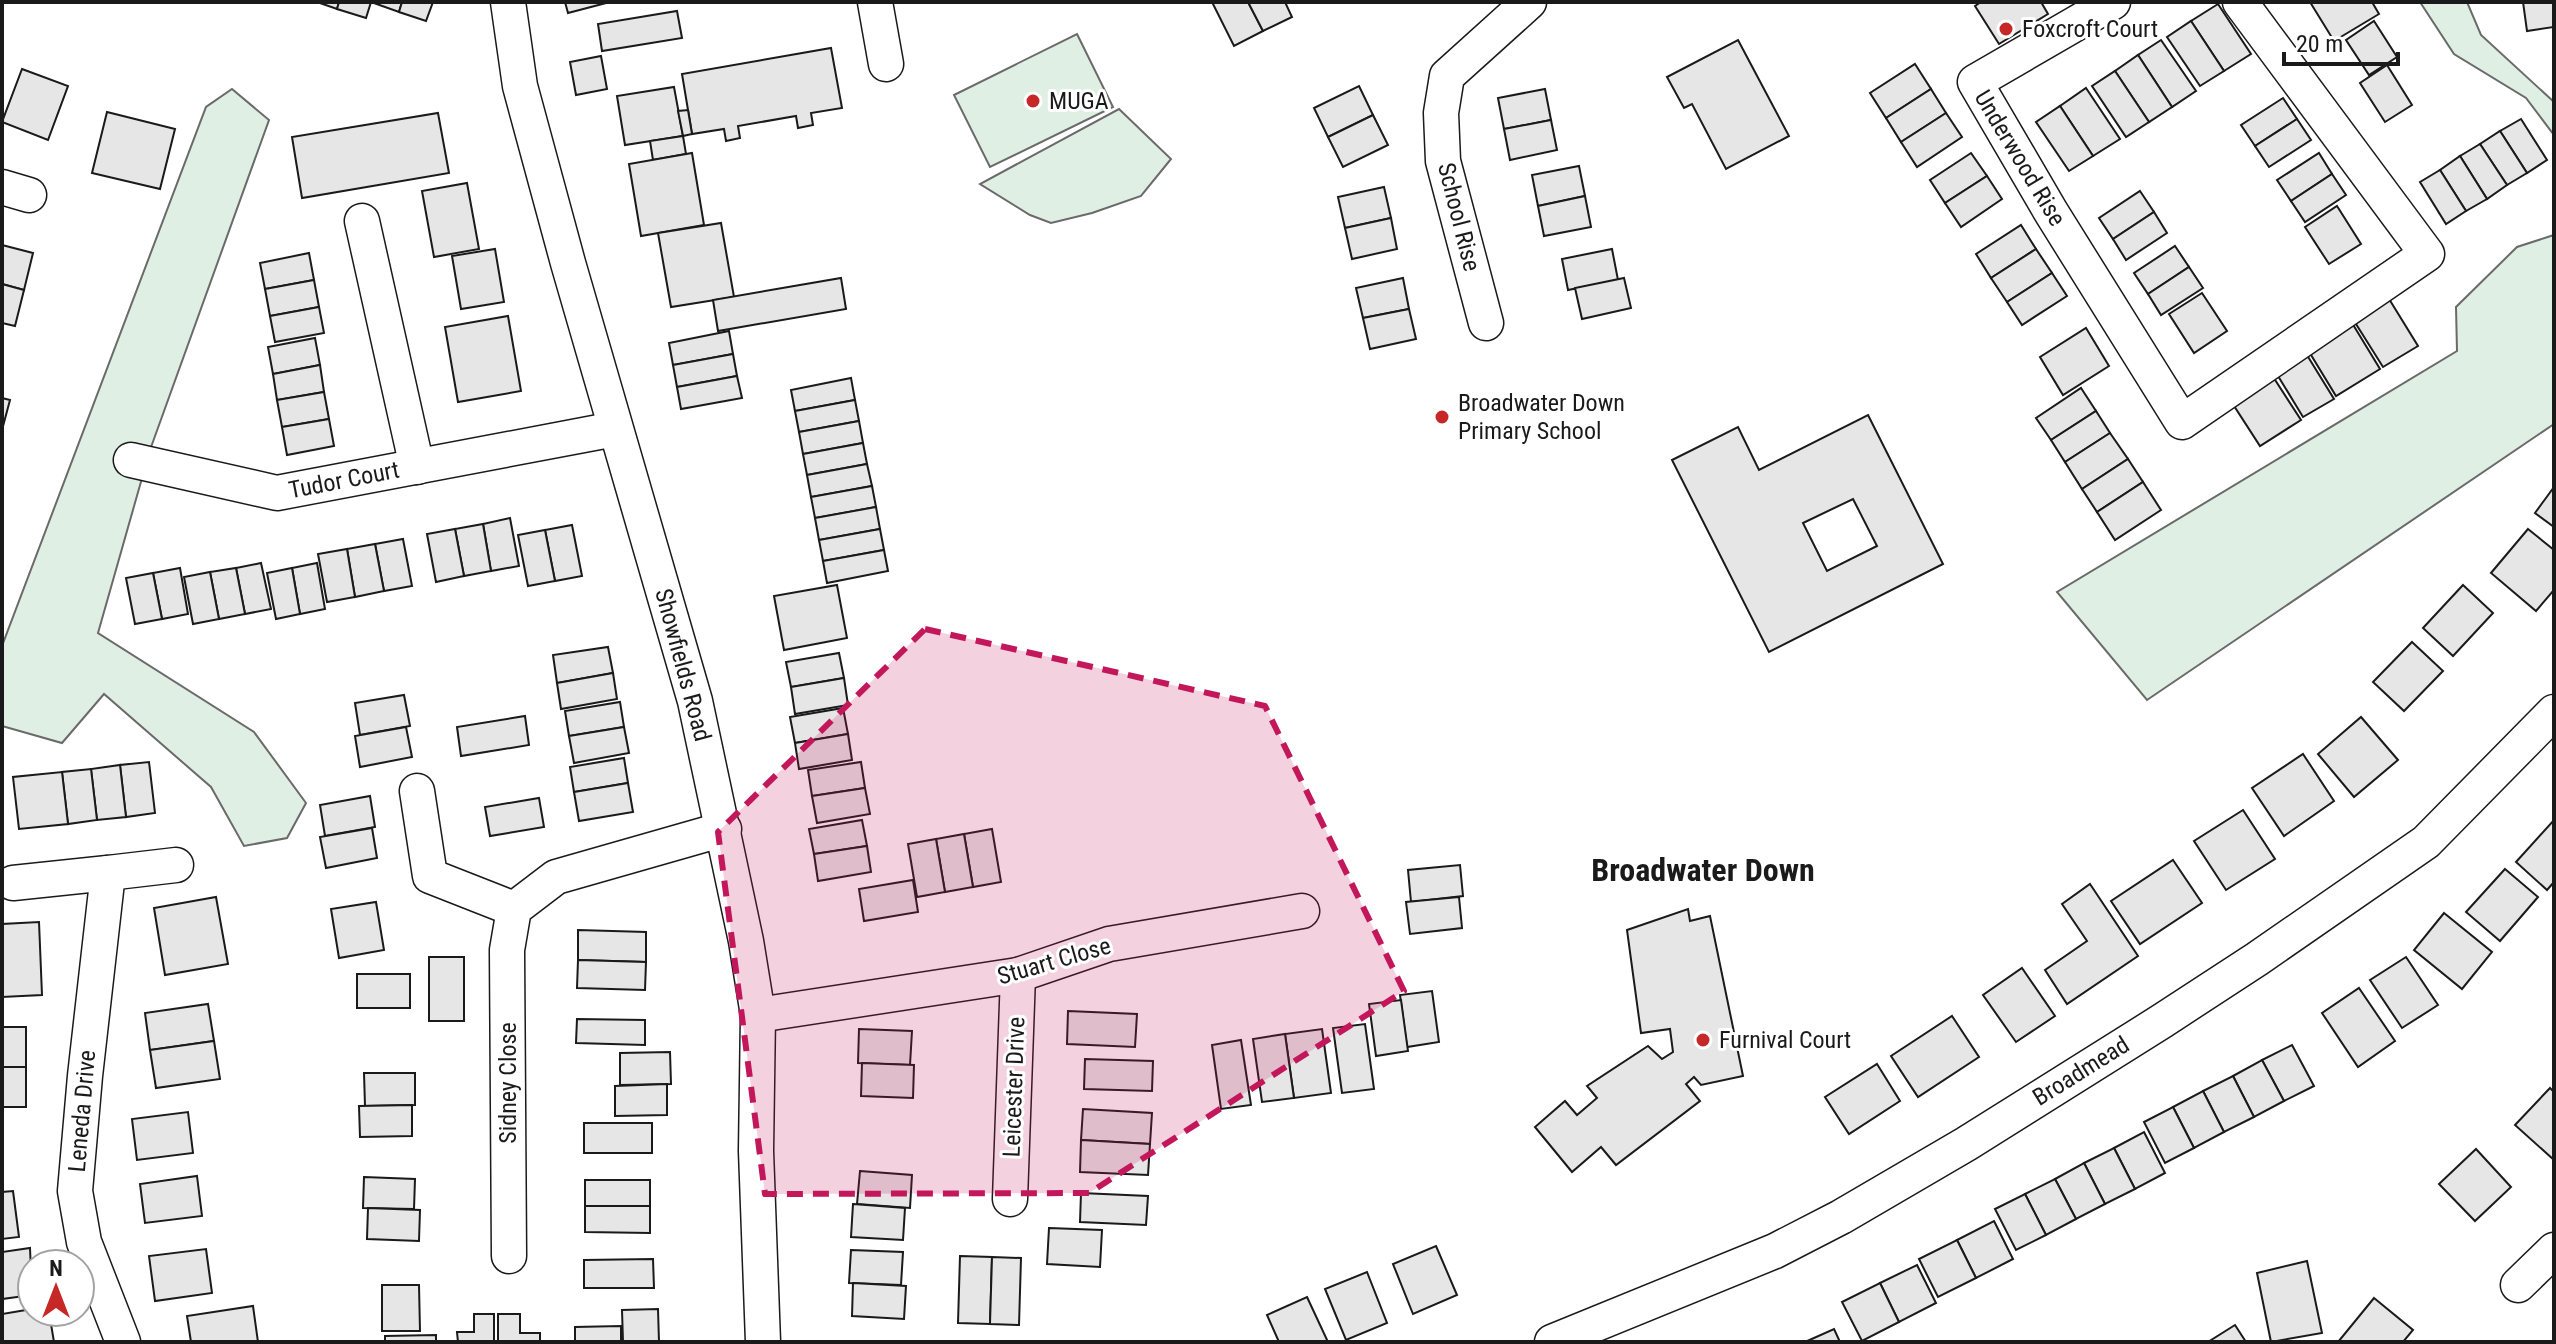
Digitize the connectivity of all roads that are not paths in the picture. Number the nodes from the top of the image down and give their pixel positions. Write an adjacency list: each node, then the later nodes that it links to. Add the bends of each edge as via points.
1 (508, 2): 9 (street, Showfields Road, via 520,86)
2 (875, 2): 6 (street)
3 (1529, 2): 8 (street, School Rise, via 1447,76 1441,113 1443,161)
4 (2240, 2): 5 (street, Underwood Rise, via 2427,254 2182,422 1975,82)
5 (2097, 6)
6 (886, 64)
7 (362, 221): 11 (street, Tudor Court)
8 (1486, 323)
9 (615, 429): 11 (street, Tudor Court); 14 (street, Showfields Road, via 695,701)
10 (131, 460): 11 (street, Tudor Court, via 277,493)
11 (417, 467)
12 (2554, 712): 28 (street, Broadmead, via 2426,842 2257,959 2018,1111 1775,1251)
13 (417, 791): 18 (street, via 430,876)
14 (724, 829): 18 (street, via 556,877); 21 (street, Showfields Road)
15 (176, 865): 16 (street)
16 (108, 873): 17 (street); 26 (street, Leneda Drive, via 75,1191 84,1242)
17 (13, 883)
18 (514, 909): 24 (street, Sidney Close, via 507,950)
19 (1302, 911): 20 (street, Stuart Close, via 1109,944)
20 (1018, 975): 21 (street, Stuart Close); 22 (street, Leicester Drive)
21 (758, 1015): 27 (street, Showfields Road, via 756,1151)
22 (1010, 1199)
23 (2554, 1250): 25 (street)
24 (509, 1256)
25 (2518, 1285)
26 (123, 1342)
27 (763, 1342)
28 (1552, 1342)

